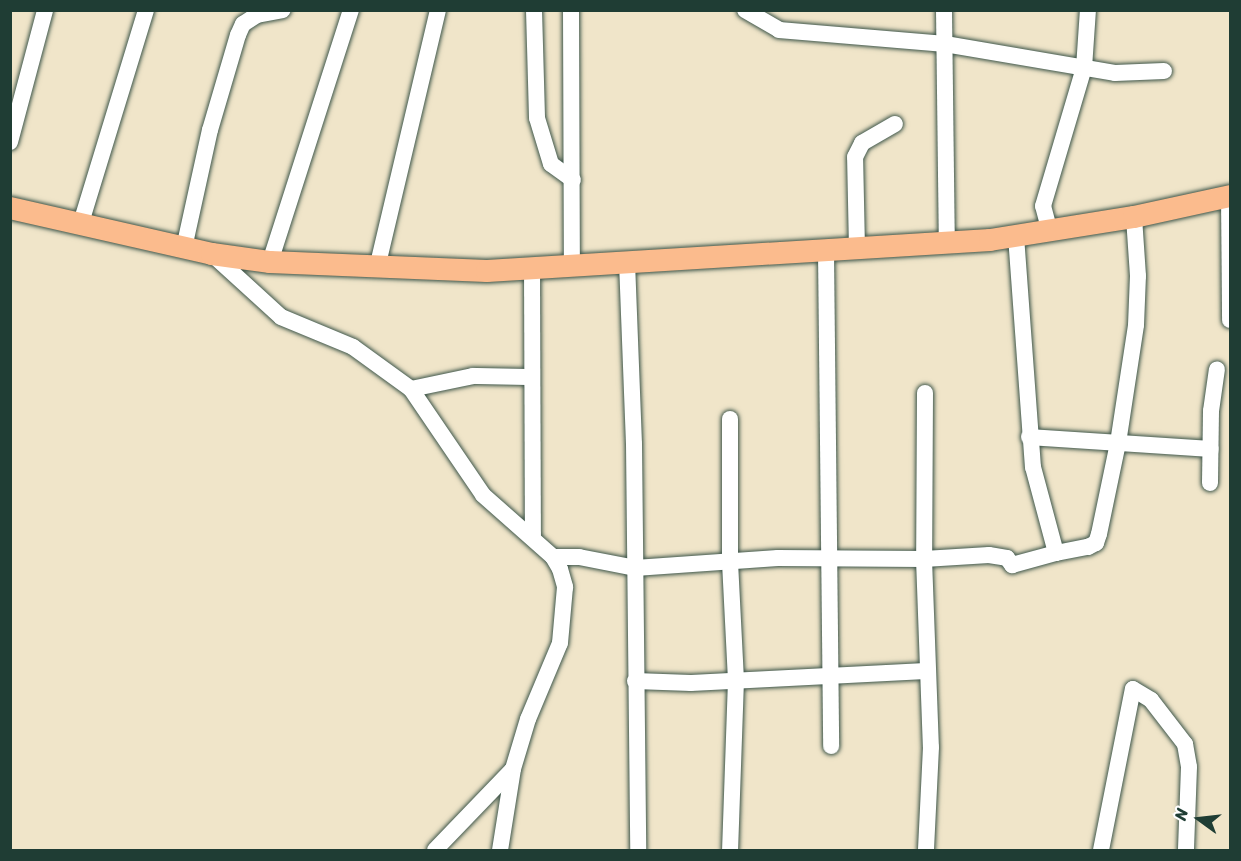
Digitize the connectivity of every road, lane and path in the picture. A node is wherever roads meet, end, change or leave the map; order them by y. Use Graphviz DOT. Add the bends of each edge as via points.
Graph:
graph roads {
  1 [pos="45,10"];
  2 [pos="146,10"];
  3 [pos="283,10"];
  4 [pos="351,10"];
  5 [pos="438,10"];
  6 [pos="534,10"];
  7 [pos="571,10"];
  8 [pos="745,10"];
  9 [pos="944,10"];
  10 [pos="1088,10"];
  11 [pos="945,44"];
  12 [pos="1084,68"];
  13 [pos="1164,71"];
  14 [pos="895,124"];
  15 [pos="10,142"];
  16 [pos="573,180"];
  17 [pos="1230,197"];
  18 [pos="10,208"];
  19 [pos="1134,218"];
  20 [pos="80,226"];
  21 [pos="1050,232"];
  22 [pos="1016,236"];
  23 [pos="947,243"];
  24 [pos="184,248"];
  25 [pos="857,249"];
  26 [pos="826,251"];
  27 [pos="212,254"];
  28 [pos="270,262"];
  29 [pos="627,262"];
  30 [pos="572,266"];
  31 [pos="377,267"];
  32 [pos="532,268"];
  33 [pos="1230,320"];
  34 [pos="1217,369"];
  35 [pos="532,378"];
  36 [pos="411,389"];
  37 [pos="926,393"];
  38 [pos="730,418"];
  39 [pos="1029,437"];
  40 [pos="1119,443"];
  41 [pos="1211,449"];
  42 [pos="1210,483"];
  43 [pos="533,537"];
  44 [pos="1056,553"];
  45 [pos="553,557"];
  46 [pos="828,558"];
  47 [pos="924,559"];
  48 [pos="730,562"];
  49 [pos="635,568"];
  50 [pos="926,671"];
  51 [pos="831,675"];
  52 [pos="736,680"];
  53 [pos="635,681"];
  54 [pos="831,746"];
  55 [pos="513,769"];
  56 [pos="435,850"];
  57 [pos="500,850"];
  58 [pos="638,850"];
  59 [pos="730,850"];
  60 [pos="926,850"];
  61 [pos="1101,850"];
  62 [pos="1186,850"];
  1 -- 15 [label="street"];
  2 -- 20 [label="street"];
  3 -- 24 [label="street" via="257,15 243,24 238,35 210,130"];
  4 -- 28 [label="street"];
  5 -- 31 [label="street"];
  6 -- 16 [label="street" via="537,118 551,164"];
  7 -- 16 [label="street"];
  8 -- 11 [label="street" via="780,30"];
  9 -- 11 [label="street"];
  10 -- 12 [label="street"];
  11 -- 12 [label="street"];
  11 -- 23 [label="street"];
  12 -- 13 [label="street" via="1115,73"];
  12 -- 21 [label="street" via="1043,206"];
  14 -- 25 [label="street" via="862,143 855,157"];
  16 -- 30 [label="street"];
  17 -- 19 [label="main road"];
  17 -- 33 [label="street"];
  18 -- 20 [label="main road"];
  19 -- 21 [label="main road"];
  19 -- 40 [label="street" via="1136,325"];
  20 -- 24 [label="main road"];
  21 -- 22 [label="main road"];
  22 -- 23 [label="main road"];
  22 -- 39 [label="street"];
  23 -- 25 [label="main road"];
  24 -- 27 [label="main road"];
  25 -- 26 [label="main road"];
  26 -- 29 [label="main road"];
  26 -- 46 [label="street"];
  27 -- 28 [label="main road"];
  27 -- 36 [label="street" via="281,317 353,347"];
  28 -- 31 [label="main road"];
  29 -- 30 [label="main road"];
  29 -- 49 [label="street"];
  30 -- 32 [label="main road"];
  31 -- 32 [label="main road"];
  32 -- 35 [label="street"];
  34 -- 41 [label="street" via="1211,404"];
  35 -- 36 [label="street" via="473,376"];
  35 -- 43 [label="street"];
  36 -- 43 [label="street" via="483,495"];
  37 -- 47 [label="street"];
  38 -- 48 [label="street"];
  39 -- 40 [label="street"];
  39 -- 44 [label="street"];
  40 -- 41 [label="street"];
  40 -- 44 [label="street" via="1096,543"];
  41 -- 42 [label="street"];
  43 -- 45 [label="street"];
  44 -- 47 [label="street" via="1012,565 1007,558 989,555"];
  45 -- 49 [label="street" via="579,557"];
  45 -- 55 [label="street" via="565,587 560,644 528,719"];
  46 -- 47 [label="street"];
  46 -- 48 [label="street"];
  46 -- 51 [label="street"];
  47 -- 50 [label="street"];
  48 -- 49 [label="street"];
  48 -- 52 [label="street"];
  49 -- 53 [label="street"];
  50 -- 51 [label="street"];
  50 -- 60 [label="street" via="931,747"];
  51 -- 52 [label="street"];
  51 -- 54 [label="street"];
  52 -- 53 [label="street"];
  52 -- 59 [label="street"];
  53 -- 58 [label="street"];
  55 -- 56 [label="street"];
  55 -- 57 [label="street"];
  61 -- 62 [label="street" via="1133,689 1151,700 1185,744 1189,767"];
}
